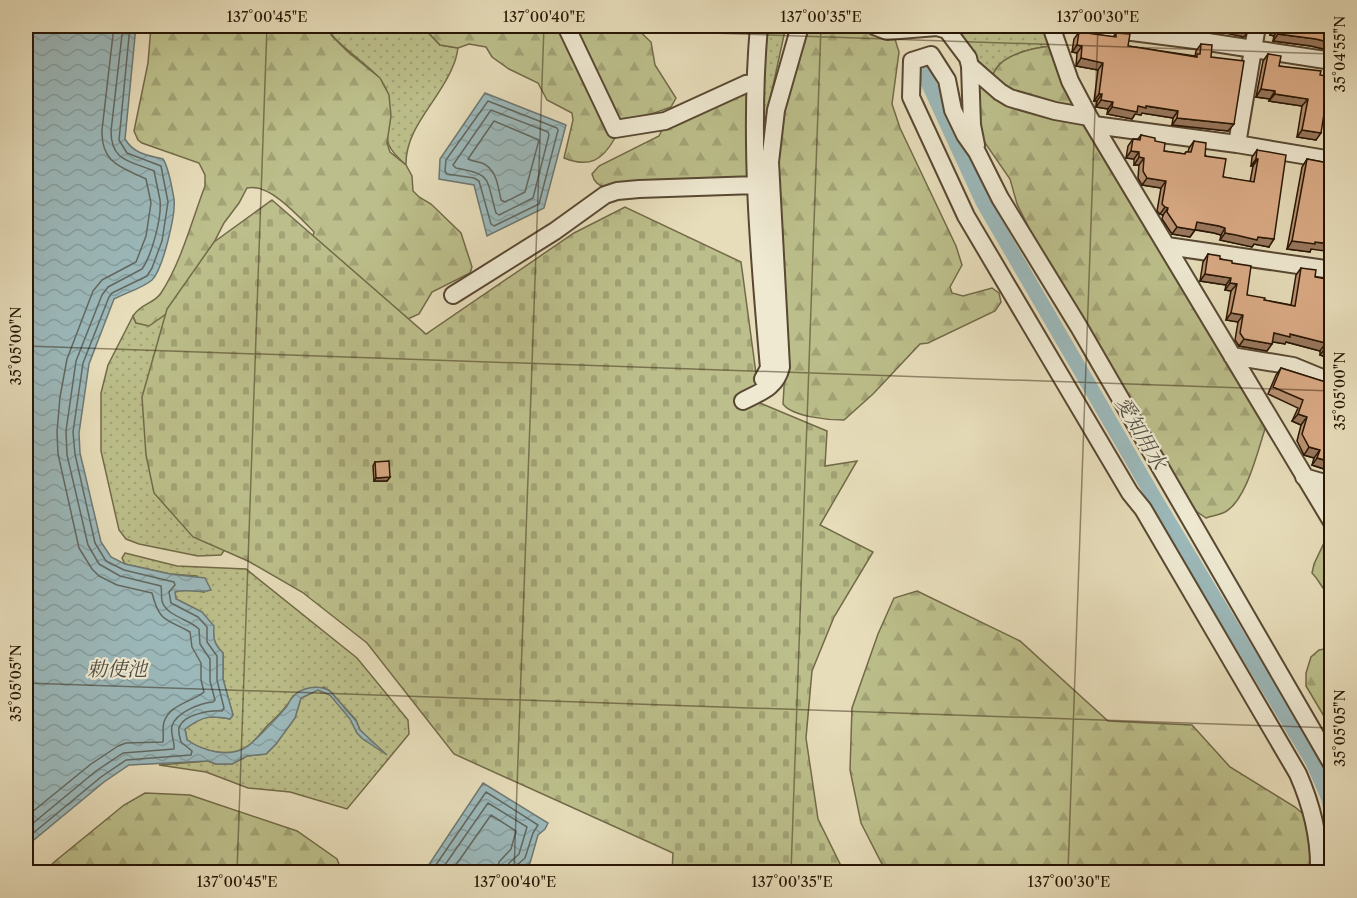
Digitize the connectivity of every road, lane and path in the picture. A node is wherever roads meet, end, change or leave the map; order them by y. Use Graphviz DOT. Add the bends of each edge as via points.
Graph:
graph roads {
  1 [pos="566,26"];
  2 [pos="759,26"];
  3 [pos="800,26"];
  4 [pos="874,26"];
  5 [pos="1051,26"];
  6 [pos="1085,26"];
  7 [pos="1257,26"];
  8 [pos="1253,48"];
  9 [pos="1332,61"];
  10 [pos="970,66"];
  11 [pos="754,83"];
  12 [pos="1092,121"];
  13 [pos="1237,144"];
  14 [pos="977,152"];
  15 [pos="1332,160"];
  16 [pos="756,185"];
  17 [pos="1167,246"];
  18 [pos="1332,270"];
  19 [pos="453,295"];
  20 [pos="1232,356"];
  21 [pos="1332,382"];
  22 [pos="1304,477"];
  23 [pos="1332,485"];
  24 [pos="1332,522"];
  25 [pos="1332,764"];
  26 [pos="1319,873"];
  1 -- 11 [label="street" via="615,129 665,121"];
  2 -- 11 [label="street"];
  3 -- 16 [label="street" via="776,110 770,162 781,367 771,387 743,401 770,368"];
  4 -- 10 [label="street" via="887,31 937,27 947,30"];
  5 -- 12 [label="street" via="1070,81"];
  6 -- 8 [label="street"];
  7 -- 8 [label="street"];
  8 -- 9 [label="street"];
  8 -- 13 [label="street"];
  10 -- 12 [label="street" via="1011,98"];
  10 -- 14 [label="street"];
  11 -- 16 [label="street"];
  12 -- 13 [label="street"];
  12 -- 17 [label="street"];
  13 -- 15 [label="street"];
  14 -- 25 [label="street" via="1000,198 1080,327"];
  14 -- 26 [label="street" via="953,110 947,80 931,55 912,61 911,97 966,216 1298,774 1313,814"];
  16 -- 19 [label="street" via="639,189 605,195"];
  17 -- 18 [label="street"];
  17 -- 20 [label="street"];
  20 -- 21 [label="street" via="1293,366"];
  20 -- 22 [label="street"];
  22 -- 23 [label="street"];
  22 -- 24 [label="street"];
}
